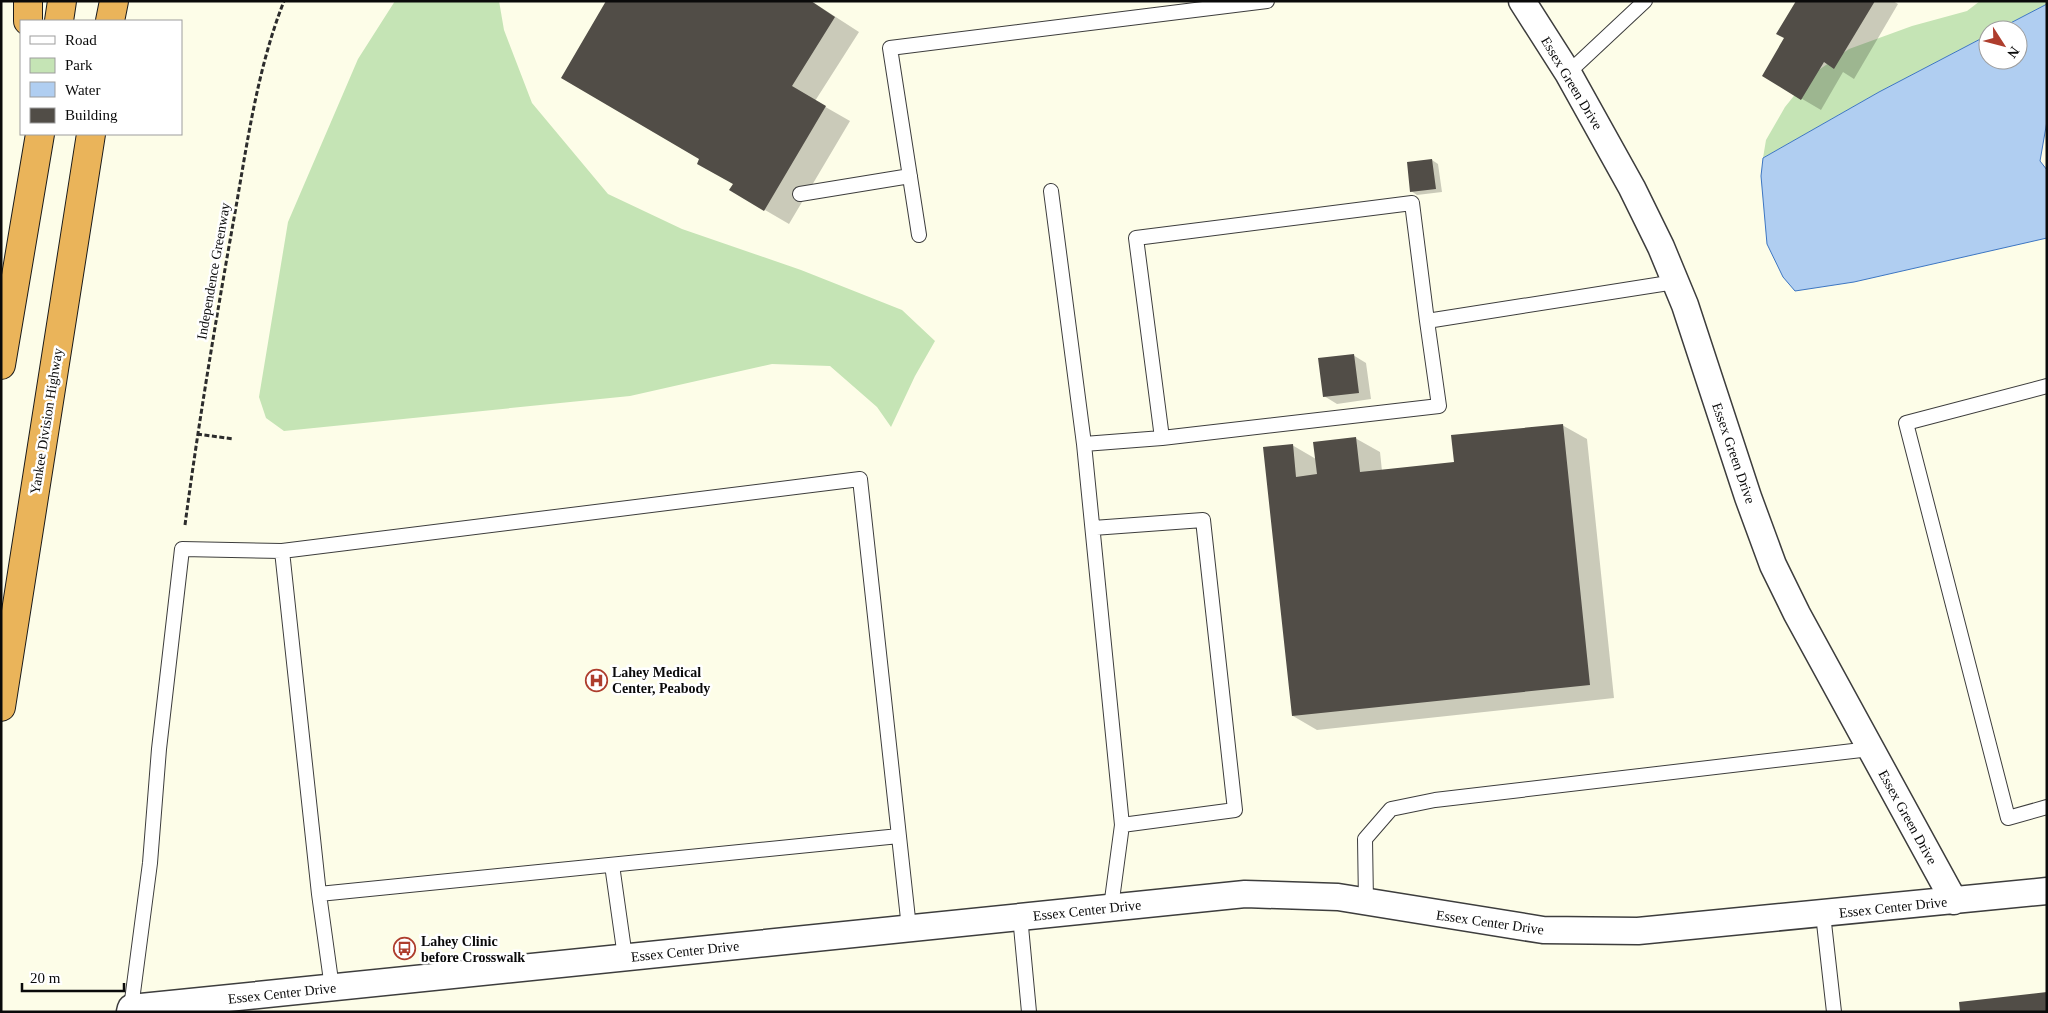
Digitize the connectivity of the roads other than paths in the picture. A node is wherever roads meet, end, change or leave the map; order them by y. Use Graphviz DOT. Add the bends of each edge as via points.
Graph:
graph roads {
  1 [pos="28,1"];
  2 [pos="62,1"];
  3 [pos="114,1"];
  4 [pos="1267,1"];
  5 [pos="1522,1"];
  6 [pos="1645,1"];
  7 [pos="28,20"];
  8 [pos="59,20"];
  9 [pos="110,20"];
  10 [pos="1568,73"];
  11 [pos="26,135"];
  12 [pos="40,135"];
  13 [pos="91,135"];
  14 [pos="910,176"];
  15 [pos="1051,191"];
  16 [pos="800,194"];
  17 [pos="24,224"];
  18 [pos="919,235"];
  19 [pos="1675,282"];
  20 [pos="1427,320"];
  21 [pos="1,365"];
  22 [pos="2047,386"];
  23 [pos="1162,438"];
  24 [pos="1084,444"];
  25 [pos="1093,528"];
  26 [pos="282,551"];
  27 [pos="1,708"];
  28 [pos="1870,749"];
  29 [pos="2047,807"];
  30 [pos="1122,825"];
  31 [pos="899,836"];
  32 [pos="612,865"];
  33 [pos="2047,891"];
  34 [pos="319,894"];
  35 [pos="1954,901"];
  36 [pos="1366,902"];
  37 [pos="1110,907"];
  38 [pos="1824,914"];
  39 [pos="1020,916"];
  40 [pos="909,928"];
  41 [pos="625,957"];
  42 [pos="332,988"];
  43 [pos="131,1010"];
  44 [pos="1029,1012"];
  45 [pos="1834,1012"];
  1 -- 7 [label="highway"];
  2 -- 8 [label="highway"];
  3 -- 9 [label="highway"];
  4 -- 14 [label="lane" via="890,48"];
  5 -- 10 [label="street, Essex Green Drive"];
  6 -- 10 [label="lane"];
  10 -- 19 [label="street, Essex Green Drive" via="1632,188"];
  11 -- 17 [label="highway"];
  12 -- 17 [label="highway"];
  13 -- 27 [label="highway, Yankee Division Highway"];
  14 -- 16 [label="lane"];
  14 -- 18 [label="lane"];
  15 -- 24 [label="lane"];
  17 -- 21 [label="highway"];
  19 -- 20 [label="lane"];
  19 -- 28 [label="street, Essex Green Drive" via="1774,565"];
  20 -- 23 [label="lane" via="1439,406"];
  20 -- 23 [label="lane" via="1412,203 1136,238"];
  22 -- 29 [label="lane" via="1906,423 2008,818"];
  23 -- 24 [label="lane"];
  24 -- 25 [label="lane"];
  25 -- 30 [label="lane"];
  25 -- 30 [label="lane" via="1203,520 1235,810"];
  26 -- 31 [label="lane" via="860,479"];
  26 -- 34 [label="lane"];
  26 -- 43 [label="lane" via="182,549 159,749 150,863"];
  28 -- 35 [label="street, Essex Green Drive"];
  28 -- 36 [label="lane" via="1434,800 1391,809 1365,839"];
  30 -- 37 [label="lane"];
  31 -- 32 [label="lane"];
  31 -- 40 [label="lane"];
  32 -- 34 [label="lane"];
  32 -- 41 [label="lane"];
  33 -- 35 [label="street, Essex Center Drive"];
  34 -- 42 [label="lane"];
  35 -- 38 [label="street, Essex Center Drive"];
  36 -- 37 [label="street, Essex Center Drive" via="1338,897 1246,894"];
  36 -- 38 [label="street, Essex Center Drive" via="1543,930 1587,932 1638,931"];
  37 -- 39 [label="street, Essex Center Drive"];
  38 -- 45 [label="lane"];
  39 -- 40 [label="street, Essex Center Drive"];
  39 -- 44 [label="lane"];
  40 -- 41 [label="street, Essex Center Drive"];
  41 -- 42 [label="street, Essex Center Drive"];
  42 -- 43 [label="street, Essex Center Drive"];
}
